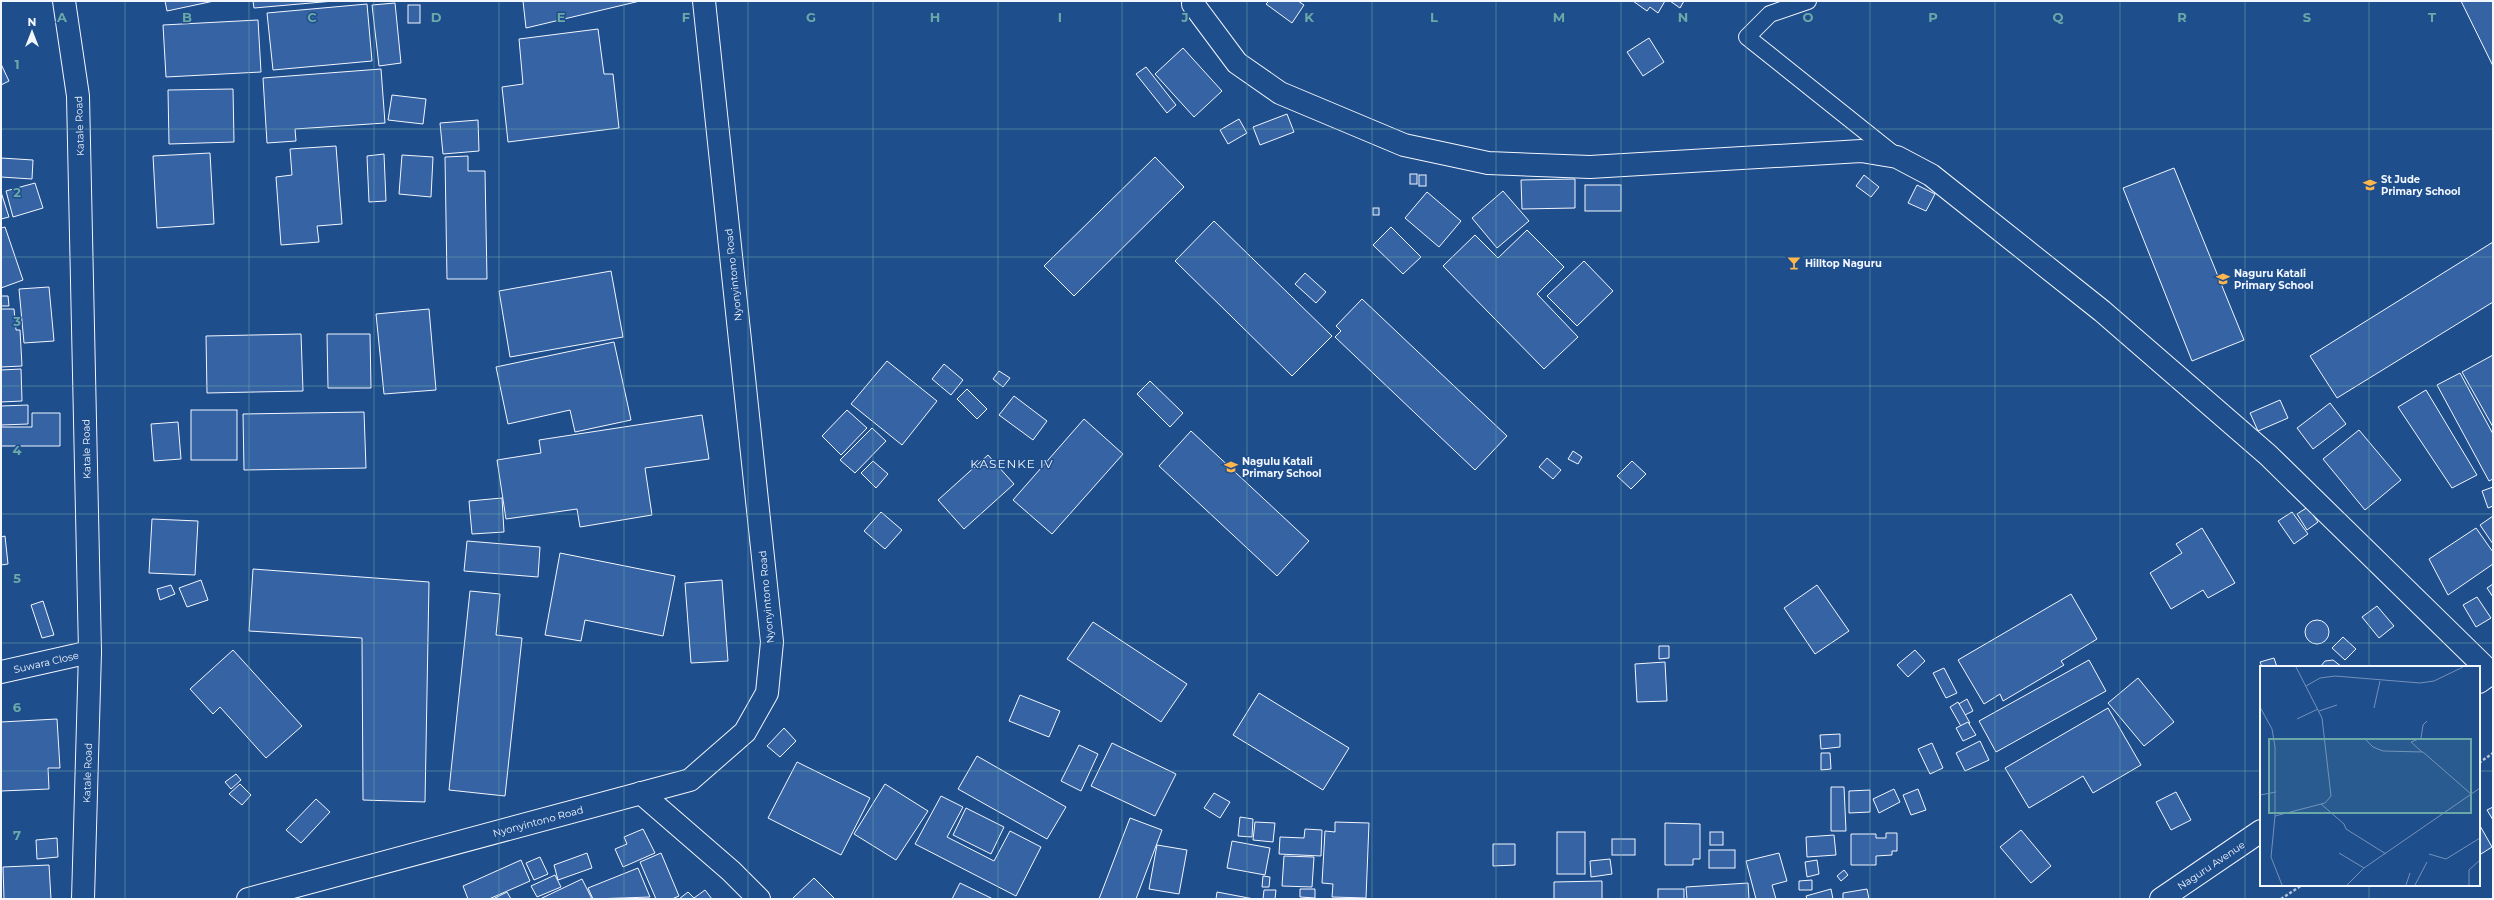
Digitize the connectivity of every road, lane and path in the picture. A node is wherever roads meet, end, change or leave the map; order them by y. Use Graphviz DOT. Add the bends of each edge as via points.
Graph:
graph roads {
  1 [pos="64,1"];
  2 [pos="704,1"];
  3 [pos="1808,1"];
  4 [pos="1193,4"];
  5 [pos="1897,157"];
  6 [pos="90,652"];
  7 [pos="2478,666"];
  8 [pos="2480,668"];
  9 [pos="1,672"];
  10 [pos="2488,676"];
  11 [pos="2493,753"];
  12 [pos="2480,762"];
  13 [pos="642,793"];
  14 [pos="2260,832"];
  15 [pos="2300,886"];
  16 [pos="83,899"];
  17 [pos="248,899"];
  18 [pos="759,899"];
  19 [pos="2161,899"];
  20 [pos="2281,899"];
  1 -- 6 [label="street, Katale Road" via="78,96"];
  2 -- 13 [label="street, Nyonyintono Road" via="772,642 767,693 745,732 690,780"];
  3 -- 5 [label="lane" via="1770,14 1747,36"];
  4 -- 5 [label="street" via="1237,63 1280,93 1404,145 1488,163 1590,167 1861,151"];
  5 -- 7 [label="street" via="1930,175 2102,311 2268,455"];
  6 -- 9 [label="street, Suwara Close"];
  6 -- 16 [label="street, Katale Road"];
  8 -- 10 [label="street"];
  11 -- 12 [label="path"];
  13 -- 17 [label="street, Nyonyintono Road"];
  13 -- 18 [label="street"];
  14 -- 19 [label="street, Naguru Avenue"];
  15 -- 20 [label="path"];
}
